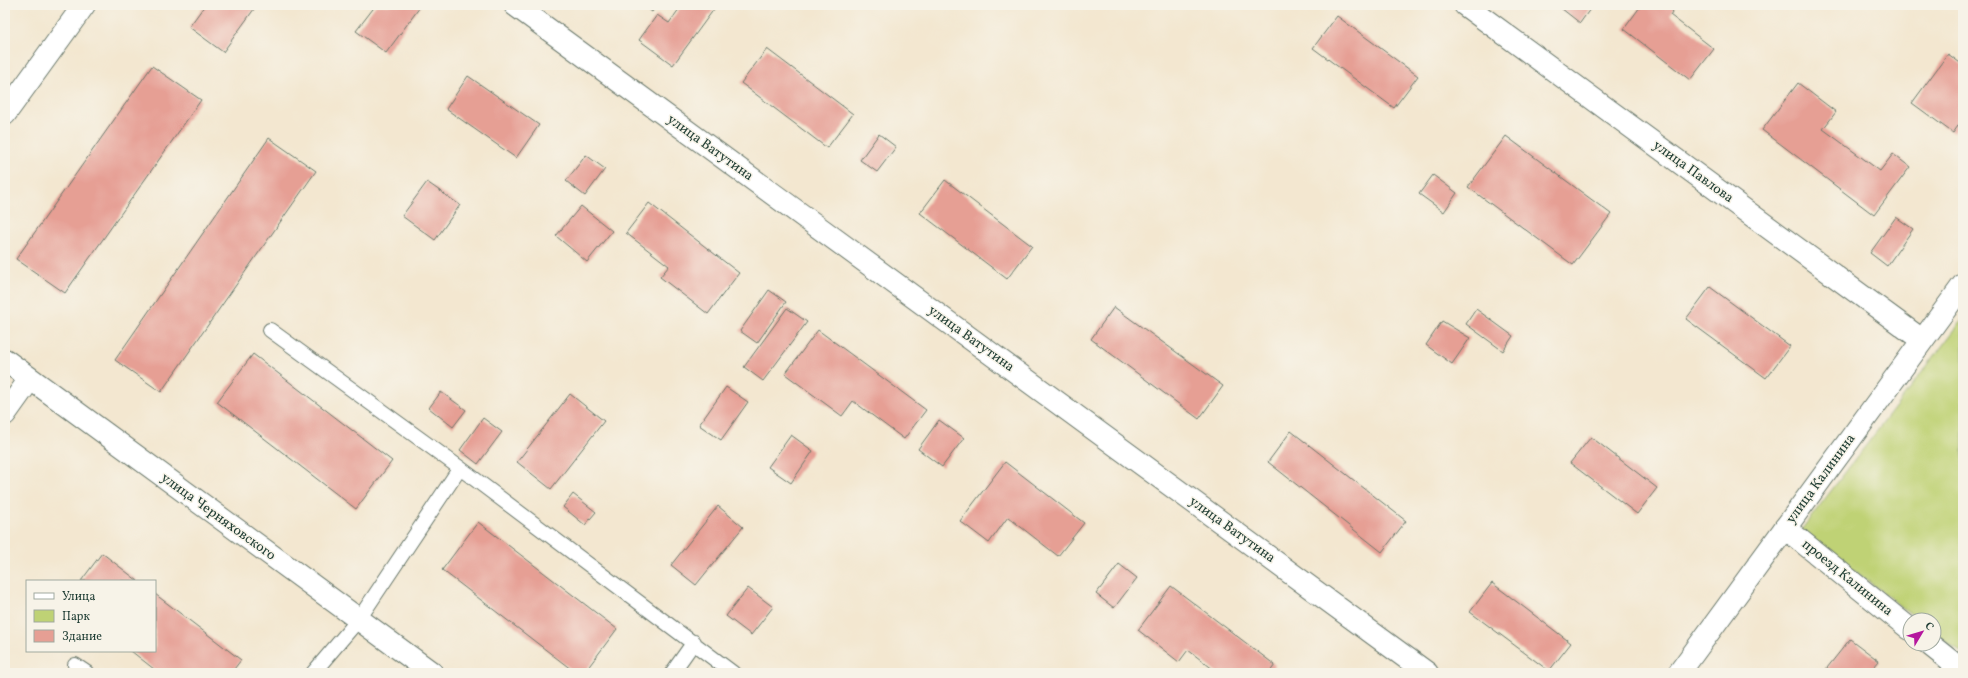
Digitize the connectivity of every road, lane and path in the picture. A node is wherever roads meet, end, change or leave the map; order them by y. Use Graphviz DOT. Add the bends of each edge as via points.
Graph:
graph roads {
  1 [pos="84,5"];
  2 [pos="515,5"];
  3 [pos="1465,5"];
  4 [pos="5,114"];
  5 [pos="1963,285"];
  6 [pos="270,330"];
  7 [pos="1922,340"];
  8 [pos="5,360"];
  9 [pos="30,379"];
  10 [pos="5,414"];
  11 [pos="460,468"];
  12 [pos="1785,528"];
  13 [pos="359,619"];
  14 [pos="1902,623"];
  15 [pos="694,642"];
  16 [pos="1939,652"];
  17 [pos="75,665"];
  18 [pos="1963,671"];
  19 [pos="87,673"];
  20 [pos="313,673"];
  21 [pos="432,673"];
  22 [pos="672,673"];
  23 [pos="733,673"];
  24 [pos="1427,673"];
  25 [pos="1679,673"];
  1 -- 4 [label="street"];
  2 -- 24 [label="street, улица Ватутина"];
  3 -- 7 [label="street, улица Павлова"];
  5 -- 7 [label="street, улица Калинина"];
  6 -- 11 [label="lane"];
  7 -- 12 [label="street, улица Калинина"];
  8 -- 9 [label="street, улица Черняховского"];
  9 -- 10 [label="street"];
  9 -- 13 [label="street, улица Черняховского"];
  11 -- 13 [label="lane"];
  11 -- 15 [label="lane"];
  12 -- 14 [label="street, проезд Калинина"];
  12 -- 25 [label="street, улица Калинина"];
  13 -- 20 [label="lane"];
  13 -- 21 [label="street, улица Черняховского"];
  15 -- 22 [label="lane"];
  15 -- 23 [label="lane"];
  16 -- 18 [label="street"];
  17 -- 19 [label="lane"];
}
